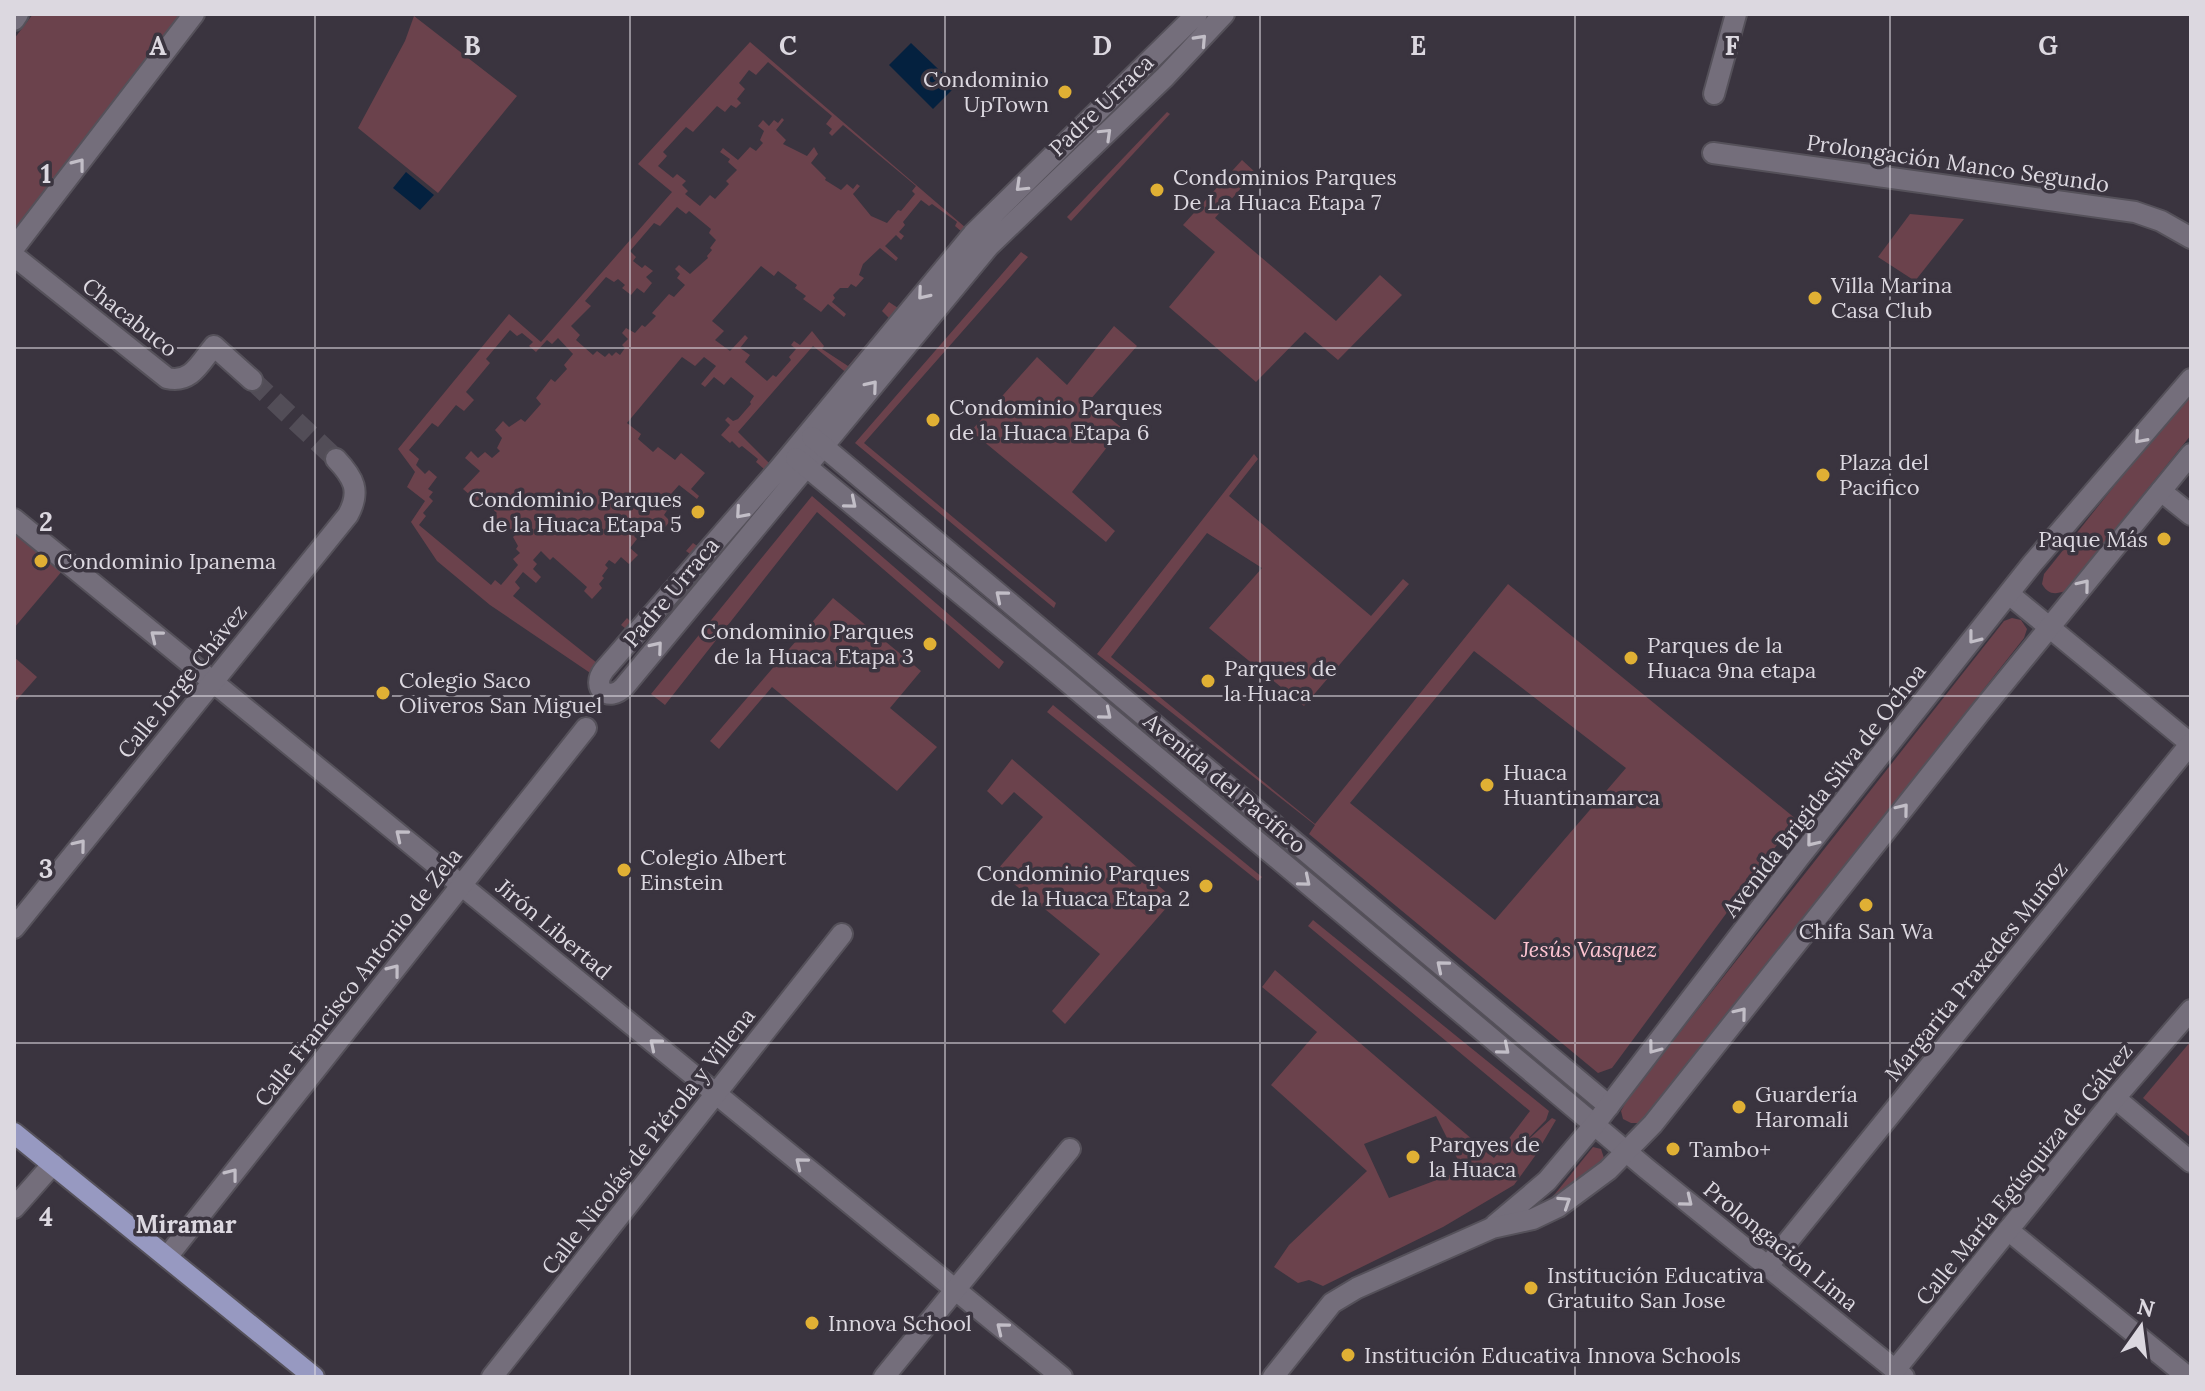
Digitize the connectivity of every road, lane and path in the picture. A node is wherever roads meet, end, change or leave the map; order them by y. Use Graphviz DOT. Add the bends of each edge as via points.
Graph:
graph roads {
  1 [pos="18,14"];
  2 [pos="194,14"];
  3 [pos="1197,14"];
  4 [pos="1224,14"];
  5 [pos="1736,14"];
  6 [pos="14,20"];
  7 [pos="1714,94"];
  8 [pos="1713,153"];
  9 [pos="2191,238"];
  10 [pos="14,248"];
  11 [pos="14,256"];
  12 [pos="2191,379"];
  13 [pos="252,380"];
  14 [pos="815,440"];
  15 [pos="2191,454"];
  16 [pos="336,459"];
  17 [pos="799,460"];
  18 [pos="2161,491"];
  19 [pos="2189,513"];
  20 [pos="14,519"];
  21 [pos="2009,594"];
  22 [pos="2051,626"];
  23 [pos="212,681"];
  24 [pos="586,728"];
  25 [pos="2191,744"];
  26 [pos="462,884"];
  27 [pos="14,928"];
  28 [pos="842,934"];
  29 [pos="2191,1010"];
  30 [pos="716,1094"];
  31 [pos="2115,1098"];
  32 [pos="1609,1106"];
  33 [pos="1595,1124"];
  34 [pos="14,1133"];
  35 [pos="1070,1149"];
  36 [pos="1627,1152"];
  37 [pos="2191,1162"];
  38 [pos="53,1164"];
  39 [pos="14,1208"];
  40 [pos="1492,1228"];
  41 [pos="2008,1230"];
  42 [pos="167,1257"];
  43 [pos="1768,1266"];
  44 [pos="956,1290"];
  45 [pos="1900,1373"];
  46 [pos="314,1377"];
  47 [pos="492,1377"];
  48 [pos="884,1377"];
  49 [pos="1062,1377"];
  50 [pos="1273,1377"];
  51 [pos="2188,1377"];
  1 -- 6 [label="street"];
  10 -- 2 [label="street, one-way"];
  3 -- 14 [label="street, Padre Urraca, one-way" via="989,217"];
  14 -- 4 [label="street, Padre Urraca, one-way" via="989,246"];
  5 -- 7 [label="street"];
  8 -- 9 [label="street, Prolongación Manco Segundo" via="2135,212"];
  11 -- 13 [label="street, Chacabuco" via="167,378 188,378 214,346"];
  12 -- 21 [label="street, Avenida Brigida Silva de Ochoa, one-way"];
  14 -- 17 [label="street, Padre Urraca"];
  32 -- 14 [label="street, Avenida del Pacifico, one-way"];
  15 -- 18 [label="street, Avenida Brigida Silva de Ochoa"];
  16 -- 23 [label="street, Calle Jorge Chávez" via="356,485 348,515"];
  17 -- 17 [label="street, Padre Urraca, one-way" via="598,677 602,692 617,694 624,687"];
  17 -- 33 [label="street, Avenida del Pacifico, one-way"];
  18 -- 19 [label="street"];
  22 -- 18 [label="street, Avenida Brigida Silva de Ochoa, one-way"];
  23 -- 20 [label="street, Jirón Libertad, one-way"];
  21 -- 22 [label="street"];
  21 -- 32 [label="street, Avenida Brigida Silva de Ochoa, one-way"];
  22 -- 25 [label="street"];
  36 -- 22 [label="street, Avenida Brigida Silva de Ochoa, one-way"];
  26 -- 23 [label="street, Jirón Libertad, one-way"];
  27 -- 23 [label="street, Calle Jorge Chávez, one-way"];
  24 -- 26 [label="street, Calle Francisco Antonio de Zela"];
  25 -- 43 [label="street, Margarita Praxedes Muñoz"];
  30 -- 26 [label="street, Jirón Libertad, one-way"];
  42 -- 26 [label="street, Calle Francisco Antonio de Zela, one-way"];
  28 -- 30 [label="street, Calle Nicolás de Piérola y Villena"];
  29 -- 31 [label="street, Calle María Egúsquiza de Gálvez"];
  44 -- 30 [label="street, Jirón Libertad, one-way"];
  30 -- 47 [label="street, Calle Nicolás de Piérola y Villena"];
  31 -- 37 [label="street"];
  31 -- 41 [label="street, Calle María Egúsquiza de Gálvez"];
  32 -- 33 [label="street, Avenida Brigida Silva de Ochoa"];
  33 -- 36 [label="street, Avenida del Pacifico"];
  33 -- 40 [label="street, Avenida Brigida Silva de Ochoa" via="1547,1181"];
  34 -- 38 [label="main road"];
  35 -- 44 [label="street"];
  40 -- 36 [label="street, Avenida Brigida Silva de Ochoa, one-way" via="1558,1207"];
  36 -- 43 [label="street, Prolongación Lima, one-way"];
  38 -- 39 [label="street"];
  38 -- 42 [label="main road"];
  40 -- 50 [label="street, Avenida Brigida Silva de Ochoa" via="1332,1303"];
  41 -- 45 [label="street, Calle María Egúsquiza de Gálvez"];
  41 -- 51 [label="street"];
  42 -- 46 [label="main road"];
  43 -- 45 [label="street, Prolongación Lima"];
  44 -- 48 [label="street"];
  49 -- 44 [label="street, Jirón Libertad, one-way"];
}
